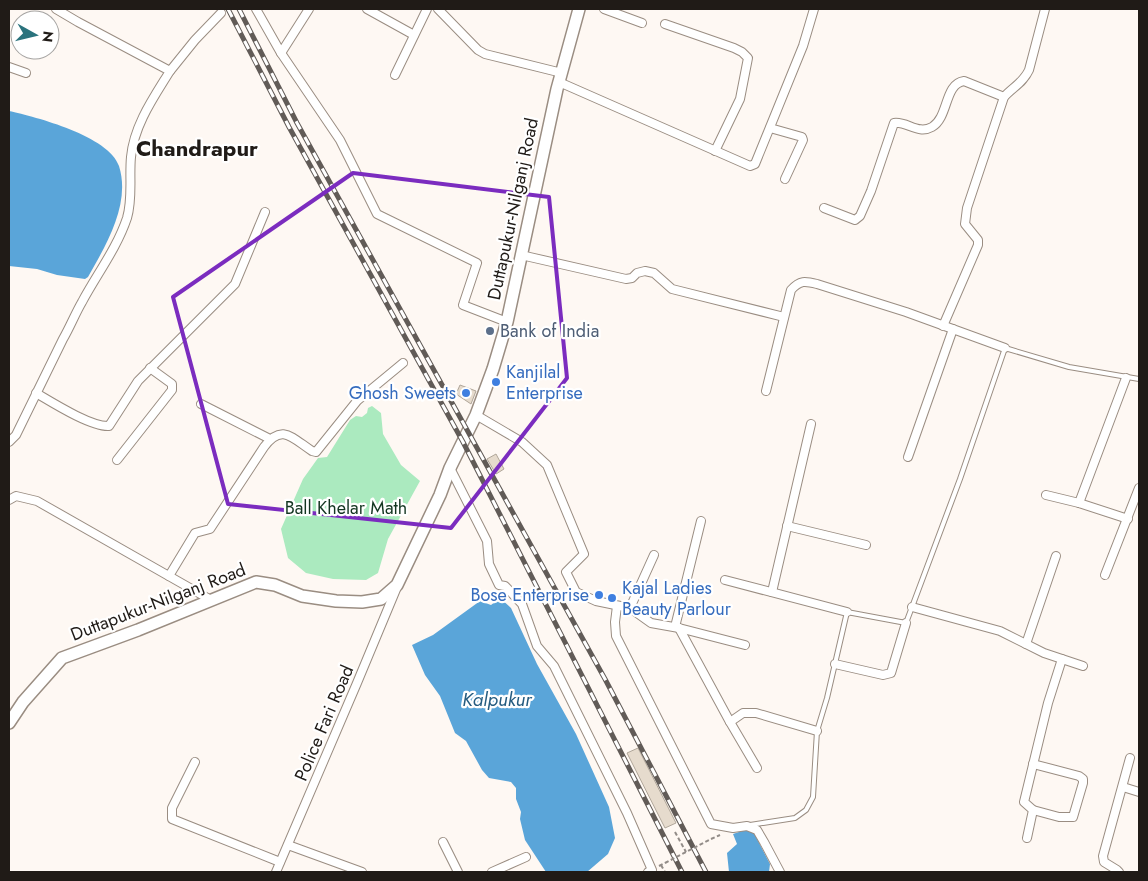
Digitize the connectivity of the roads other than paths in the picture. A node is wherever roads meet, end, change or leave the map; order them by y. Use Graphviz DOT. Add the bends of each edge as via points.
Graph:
graph roads {
  1 [pos="56,9"];
  2 [pos="256,9"];
  3 [pos="309,9"];
  4 [pos="367,9"];
  5 [pos="427,9"];
  6 [pos="438,9"];
  7 [pos="579,9"];
  8 [pos="604,9"];
  9 [pos="814,9"];
  10 [pos="1045,9"];
  11 [pos="221,13"];
  12 [pos="642,23"];
  13 [pos="665,24"];
  14 [pos="414,34"];
  15 [pos="281,53"];
  16 [pos="9,67"];
  17 [pos="170,70"];
  18 [pos="26,73"];
  19 [pos="395,75"];
  20 [pos="560,78"];
  21 [pos="1004,98"];
  22 [pos="770,128"];
  23 [pos="715,151"];
  24 [pos="786,179"];
  25 [pos="824,208"];
  26 [pos="265,212"];
  27 [pos="521,255"];
  28 [pos="784,317"];
  29 [pos="507,322"];
  30 [pos="943,326"];
  31 [pos="953,329"];
  32 [pos="1005,348"];
  33 [pos="403,363"];
  34 [pos="150,368"];
  35 [pos="1126,378"];
  36 [pos="1139,379"];
  37 [pos="766,391"];
  38 [pos="36,393"];
  39 [pos="201,404"];
  40 [pos="476,415"];
  41 [pos="811,424"];
  42 [pos="270,439"];
  43 [pos="9,442"];
  44 [pos="908,457"];
  45 [pos="117,460"];
  46 [pos="450,468"];
  47 [pos="1139,488"];
  48 [pos="1046,495"];
  49 [pos="9,500"];
  50 [pos="1079,503"];
  51 [pos="1128,519"];
  52 [pos="702,521"];
  53 [pos="787,526"];
  54 [pos="866,545"];
  55 [pos="654,555"];
  56 [pos="1056,556"];
  57 [pos="1105,575"];
  58 [pos="169,576"];
  59 [pos="725,580"];
  60 [pos="398,585"];
  61 [pos="772,592"];
  62 [pos="211,600"];
  63 [pos="617,606"];
  64 [pos="912,607"];
  65 [pos="630,608"];
  66 [pos="847,612"];
  67 [pos="906,623"];
  68 [pos="677,628"];
  69 [pos="1026,644"];
  70 [pos="745,645"];
  71 [pos="1062,659"];
  72 [pos="835,664"];
  73 [pos="1083,666"];
  74 [pos="730,722"];
  75 [pos="9,723"];
  76 [pos="817,731"];
  77 [pos="1130,758"];
  78 [pos="195,762"];
  79 [pos="1034,764"];
  80 [pos="757,768"];
  81 [pos="1123,787"];
  82 [pos="1139,792"];
  83 [pos="1032,810"];
  84 [pos="747,826"];
  85 [pos="1027,838"];
  86 [pos="443,842"];
  87 [pos="288,846"];
  88 [pos="526,857"];
  89 [pos="280,862"];
  90 [pos="276,872"];
  91 [pos="362,872"];
  92 [pos="458,872"];
  93 [pos="492,872"];
  94 [pos="648,872"];
  95 [pos="780,872"];
  96 [pos="1118,872"];
  1 -- 17 [label="street"];
  2 -- 15 [label="street"];
  3 -- 15 [label="street"];
  4 -- 14 [label="street"];
  5 -- 14 [label="street"];
  6 -- 20 [label="street" via="485,54"];
  7 -- 20 [label="main road, Duttapukur-Nilganj Road"];
  8 -- 12 [label="street"];
  9 -- 22 [label="street" via="804,46"];
  10 -- 21 [label="street" via="1025,79"];
  11 -- 17 [label="street"];
  13 -- 23 [label="street" via="734,48 748,58 740,99"];
  14 -- 19 [label="street"];
  15 -- 29 [label="street" via="340,140 377,214 476,262 463,305"];
  16 -- 18 [label="street"];
  17 -- 38 [label="street" via="140,123 131,155 131,201 127,218"];
  20 -- 23 [label="street"];
  20 -- 27 [label="main road, Duttapukur-Nilganj Road"];
  21 -- 25 [label="street" via="964,81 957,82 942,116 933,127 920,130 894,123 860,216 850,220"];
  21 -- 30 [label="street" via="965,219 978,245"];
  22 -- 23 [label="street" via="755,164 750,166"];
  22 -- 24 [label="street" via="803,140"];
  26 -- 34 [label="street" via="230,290"];
  27 -- 28 [label="street" via="626,278 646,271 654,273 672,289"];
  27 -- 29 [label="main road, Duttapukur-Nilganj Road"];
  28 -- 30 [label="street" via="791,290 806,282"];
  28 -- 37 [label="street"];
  29 -- 40 [label="main road, Duttapukur-Nilganj Road"];
  30 -- 31 [label="street"];
  31 -- 32 [label="street"];
  31 -- 44 [label="street"];
  32 -- 35 [label="lane" via="1069,367"];
  32 -- 64 [label="lane"];
  33 -- 42 [label="street" via="357,401 316,452 285,434 280,433"];
  34 -- 38 [label="street" via="110,426 75,415"];
  34 -- 45 [label="street" via="172,384 172,390"];
  35 -- 36 [label="lane"];
  35 -- 50 [label="street"];
  38 -- 43 [label="street" via="16,435"];
  39 -- 42 [label="street"];
  40 -- 46 [label="main road, Duttapukur-Nilganj Road"];
  40 -- 63 [label="street" via="522,442 547,465 584,554 566,572 576,592"];
  41 -- 53 [label="street"];
  42 -- 58 [label="street" via="210,529 195,533"];
  46 -- 60 [label="main road, Duttapukur-Nilganj Road"];
  46 -- 94 [label="street" via="487,541 489,564 499,585 505,586 522,604 537,646 554,666 628,813 652,870"];
  47 -- 51 [label="street"];
  48 -- 50 [label="street"];
  49 -- 58 [label="street" via="16,496 37,501"];
  50 -- 51 [label="street"];
  51 -- 57 [label="street"];
  52 -- 68 [label="street"];
  53 -- 54 [label="street"];
  53 -- 61 [label="street"];
  55 -- 65 [label="street"];
  56 -- 69 [label="street"];
  58 -- 62 [label="street"];
  59 -- 61 [label="street"];
  60 -- 62 [label="main road, Duttapukur-Nilganj Road" via="381,599 362,602 302,596 275,585 256,582"];
  60 -- 87 [label="street, Police Fari Road"];
  61 -- 66 [label="street"];
  62 -- 75 [label="main road, Duttapukur-Nilganj Road" via="62,658"];
  63 -- 65 [label="street"];
  63 -- 84 [label="street" via="616,636 711,824 733,828"];
  64 -- 67 [label="lane"];
  64 -- 69 [label="street" via="1000,631"];
  65 -- 68 [label="street" via="650,623"];
  66 -- 67 [label="lane"];
  66 -- 72 [label="lane"];
  67 -- 72 [label="street" via="891,673 883,675"];
  68 -- 70 [label="street"];
  68 -- 74 [label="street"];
  69 -- 71 [label="street"];
  71 -- 73 [label="street"];
  71 -- 79 [label="street"];
  72 -- 76 [label="lane"];
  74 -- 76 [label="street" via="743,713 756,713"];
  74 -- 80 [label="street"];
  76 -- 84 [label="lane" via="814,789 806,810 795,818"];
  77 -- 81 [label="street"];
  78 -- 89 [label="street" via="172,808 172,819"];
  79 -- 83 [label="street" via="1024,802"];
  79 -- 83 [label="street" via="1083,779 1073,817"];
  81 -- 82 [label="street"];
  81 -- 96 [label="street" via="1103,856 1104,862"];
  83 -- 85 [label="street"];
  84 -- 95 [label="street" via="757,830"];
  86 -- 92 [label="street"];
  87 -- 89 [label="street, Police Fari Road"];
  87 -- 91 [label="street"];
  88 -- 93 [label="street"];
  89 -- 90 [label="street, Police Fari Road"];
}
